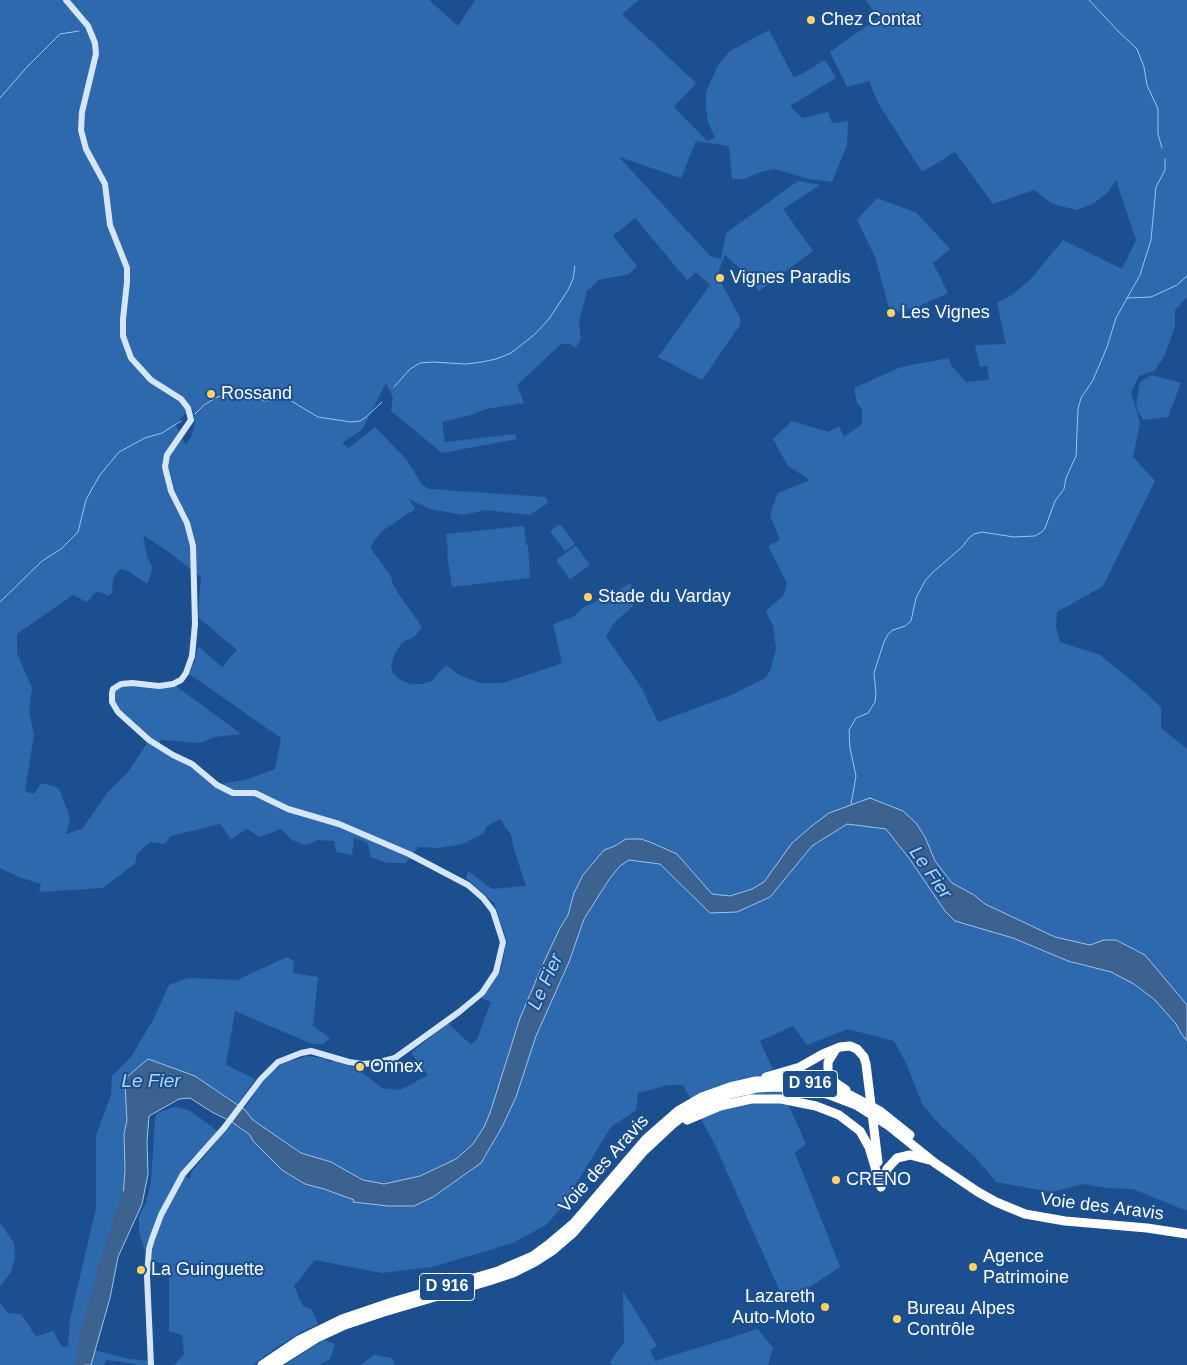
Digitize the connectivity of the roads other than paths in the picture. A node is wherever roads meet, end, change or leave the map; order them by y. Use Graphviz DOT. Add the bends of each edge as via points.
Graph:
graph roads {
  1 [pos="66,0"];
  2 [pos="838,1048"];
  3 [pos="740,1084"];
  4 [pos="871,1106"];
  5 [pos="873,1129"];
  6 [pos="868,1143"];
  7 [pos="647,1147"];
  8 [pos="935,1163"];
  9 [pos="962,1181"];
  10 [pos="881,1187"];
  11 [pos="1187,1234"];
  12 [pos="151,1365"];
  13 [pos="262,1365"];
  14 [pos="274,1365"];
  1 -- 12 [label="street" via="94,37 96,54 82,112 81,130 86,149 105,184 110,225 127,268 123,336 131,358 151,380 181,400 190,414 190,420 167,455 165,467 171,491 187,523 192,546 196,624 192,656 186,673 174,684 121,684 113,689 112,702 118,712 149,740 192,764 217,785 233,793 255,793 288,809 339,824 409,854 468,885 493,911 503,942 496,972 482,993 395,1058 376,1064 362,1064 312,1051 289,1056 270,1069 176,1185 161,1215 152,1238 148,1270"];
  2 -- 3 [label="highway" via="795,1069"];
  2 -- 4 [label="highway" via="828,1062 830,1077"];
  2 -- 5 [label="highway" via="853,1047 863,1055"];
  3 -- 4 [label="highway, Voie des Aravis / D 916" via="766,1080 798,1082 838,1091"];
  3 -- 13 [label="highway, Voie des Aravis / D 916" via="702,1097 678,1111 630,1156 574,1222 533,1256 498,1272 342,1319 299,1340"];
  4 -- 9 [label="highway, Voie des Aravis / D 916" via="892,1120"];
  5 -- 6 [label="highway"];
  5 -- 10 [label="highway"];
  6 -- 7 [label="highway" via="853,1124 832,1112 800,1102 764,1098 707,1110"];
  6 -- 10 [label="highway"];
  7 -- 8 [label="highway, Voie des Aravis / D 916" via="673,1124 709,1102 763,1087 788,1087 814,1090 856,1105"];
  7 -- 14 [label="highway, Voie des Aravis / D 916" via="573,1233 534,1262 514,1273 346,1325 316,1338"];
  8 -- 9 [label="highway, Voie des Aravis / D 916"];
  8 -- 10 [label="highway" via="913,1155 900,1157 889,1166"];
  9 -- 11 [label="highway, Voie des Aravis / D 916" via="996,1202 1025,1214"];
}
